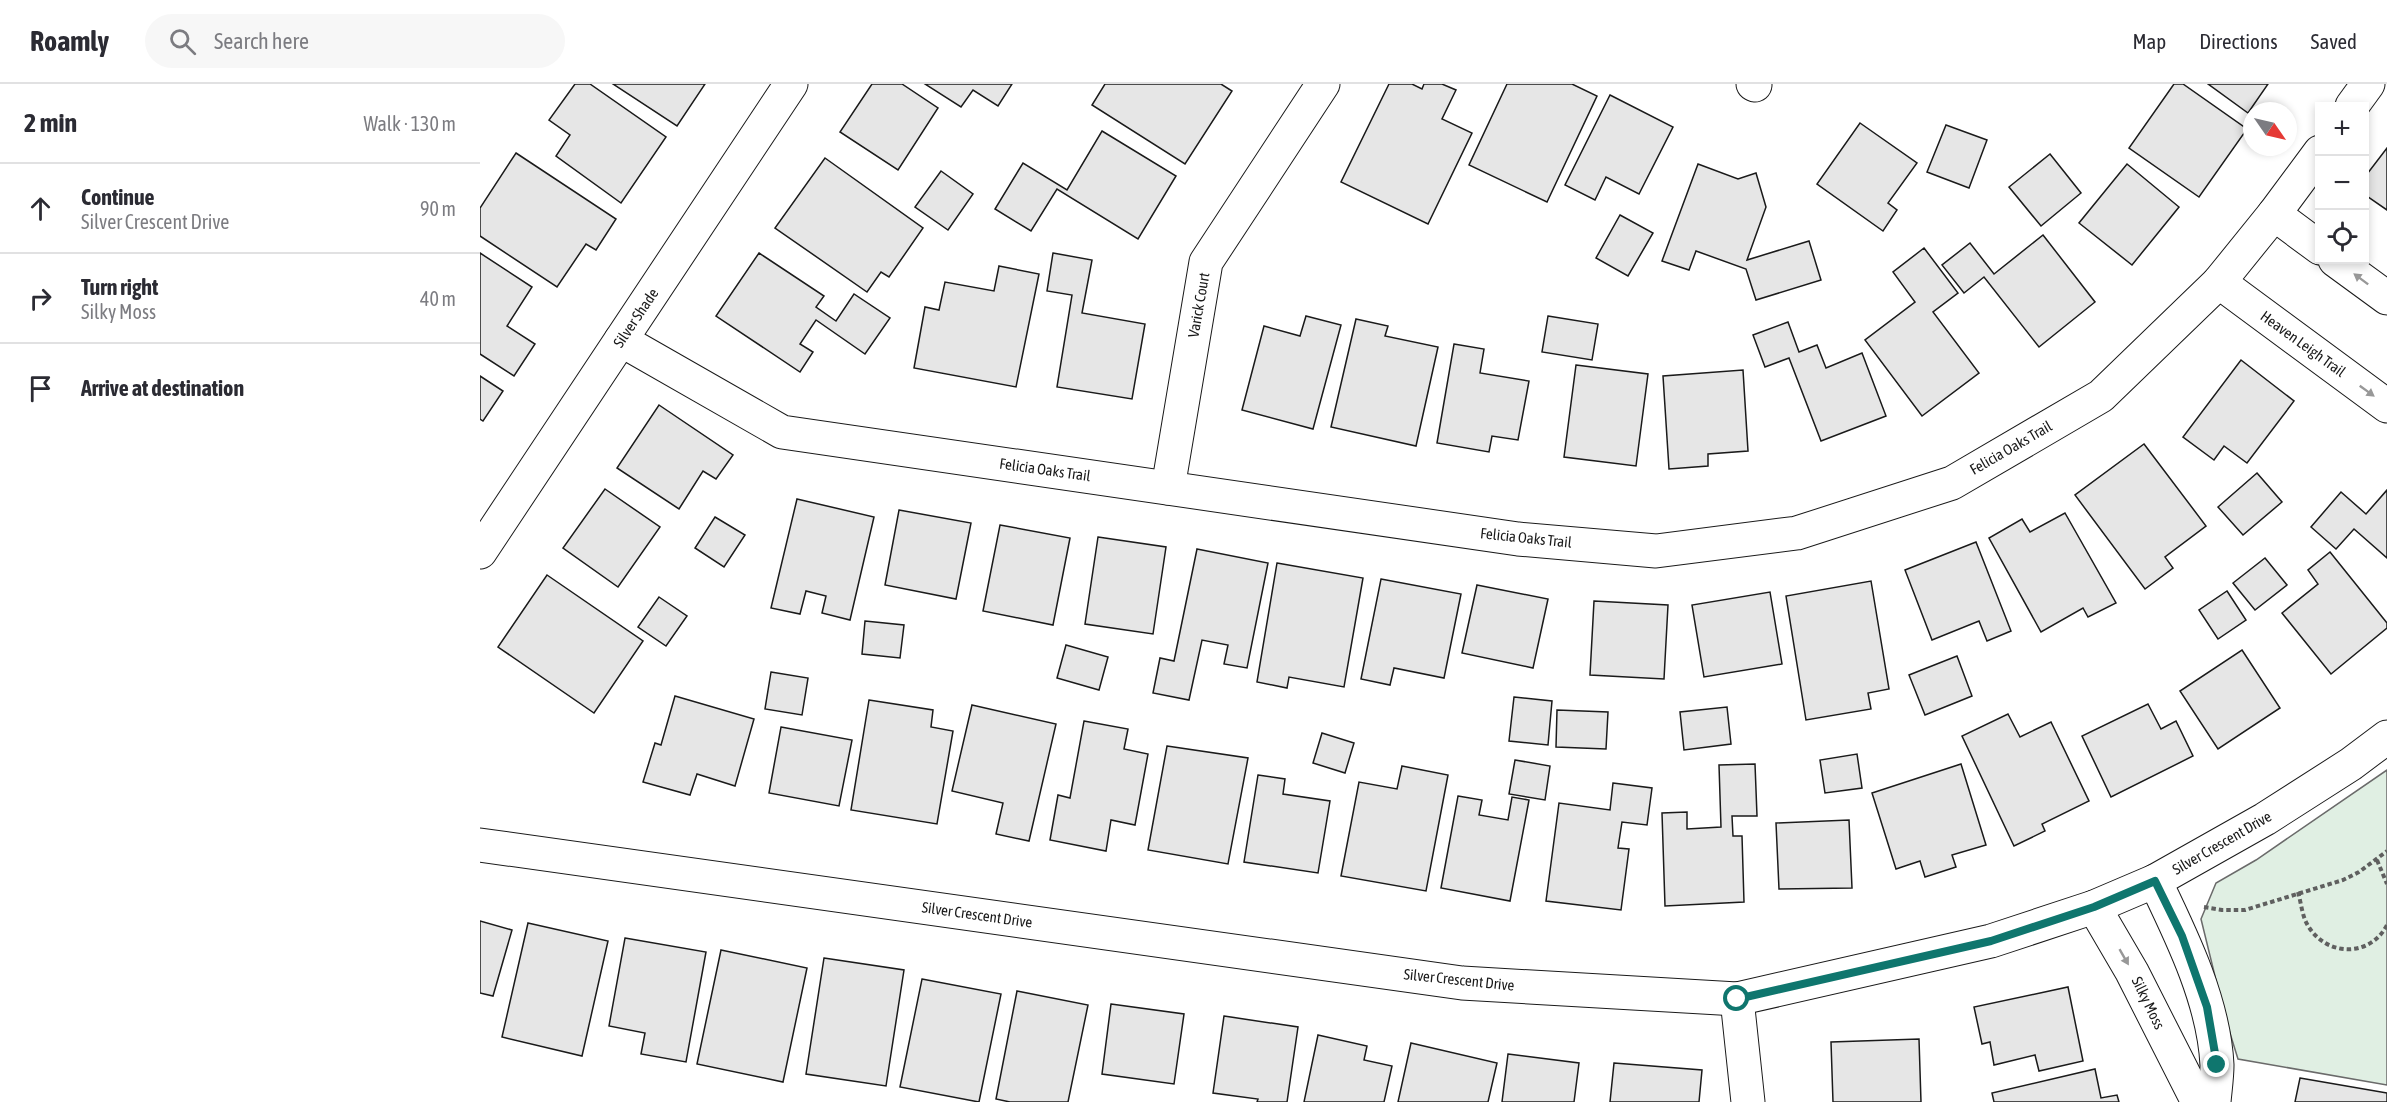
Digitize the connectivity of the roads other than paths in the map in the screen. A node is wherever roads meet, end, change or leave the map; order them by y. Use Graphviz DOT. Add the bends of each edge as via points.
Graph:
graph roads {
  1 [pos="791,84"];
  2 [pos="1323,84"];
  3 [pos="2368,84"];
  4 [pos="2355,102"];
  5 [pos="2316,156"];
  6 [pos="2274,214"];
  7 [pos="2315,245"];
  8 [pos="2340,264"];
  9 [pos="2219,282"];
  10 [pos="2387,298"];
  11 [pos="621,340"];
  12 [pos="2387,406"];
  13 [pos="1168,488"];
  14 [pos="480,552"];
  15 [pos="2387,737"];
  16 [pos="480,845"];
  17 [pos="2155,881"];
  18 [pos="2094,907"];
  19 [pos="1737,999"];
  20 [pos="1748,1102"];
  21 [pos="2198,1102"];
  22 [pos="2214,1102"];
  1 -- 11 [label="street, Silver Shade"];
  2 -- 13 [label="street, Varick Court" via="1206,262"];
  3 -- 4 [label="street"];
  5 -- 6 [label="street, Felicia Oaks Trail"];
  6 -- 7 [label="street"];
  6 -- 9 [label="street, Felicia Oaks Trail"];
  10 -- 8 [label="street, one-way"];
  9 -- 12 [label="street, Heaven Leigh Trail, one-way"];
  9 -- 13 [label="street, Felicia Oaks Trail" via="2101,396 1952,483 1797,533 1656,551 1518,539"];
  11 -- 13 [label="street, Felicia Oaks Trail" via="782,432"];
  11 -- 14 [label="street, Silver Shade"];
  15 -- 17 [label="street, Silver Crescent Drive" via="2265,819"];
  16 -- 19 [label="street, Silver Crescent Drive" via="1462,983"];
  17 -- 18 [label="street, Silver Crescent Drive"];
  17 -- 22 [label="street" via="2182,936 2207,1007 2217,1065"];
  18 -- 19 [label="street, Silver Crescent Drive" via="1991,941"];
  18 -- 21 [label="street, Silky Moss, one-way"];
  19 -- 20 [label="street"];
}
